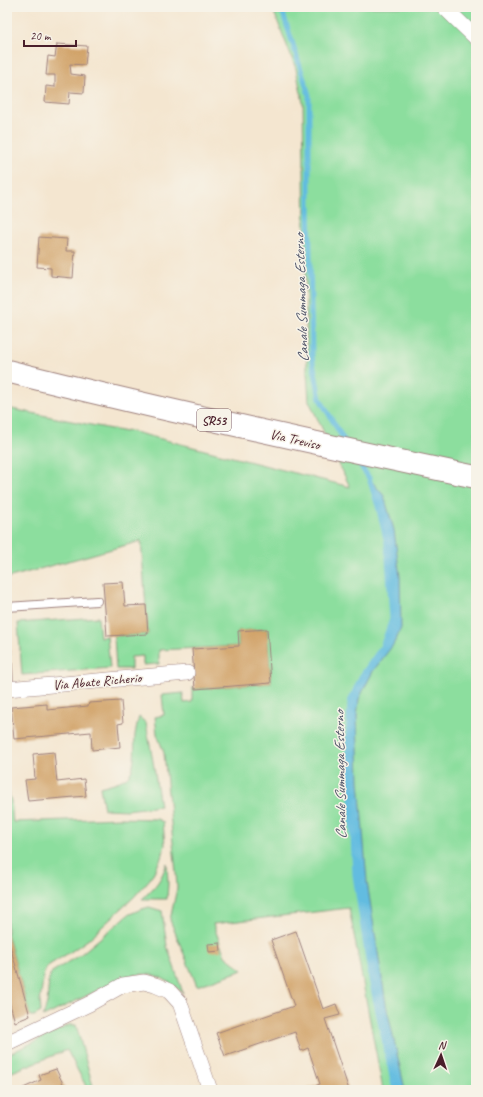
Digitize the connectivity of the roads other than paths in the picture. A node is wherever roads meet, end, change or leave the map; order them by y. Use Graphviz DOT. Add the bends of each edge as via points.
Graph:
graph roads {
  1 [pos="444,7"];
  2 [pos="476,38"];
  3 [pos="7,371"];
  4 [pos="7,382"];
  5 [pos="114,398"];
  6 [pos="476,477"];
  7 [pos="97,602"];
  8 [pos="7,607"];
  9 [pos="7,648"];
  10 [pos="187,673"];
  11 [pos="8,688"];
  12 [pos="7,1043"];
  13 [pos="210,1090"];
  1 -- 2 [label="street"];
  3 -- 5 [label="main road, Via Treviso / SR53"];
  4 -- 5 [label="main road, Via Treviso"];
  5 -- 6 [label="main road, Via Treviso / SR53"];
  7 -- 8 [label="lane"];
  9 -- 11 [label="lane"];
  10 -- 11 [label="street, Via Abate Richerio"];
  12 -- 13 [label="street" via="123,985 144,982 168,991 180,1003"];
}
